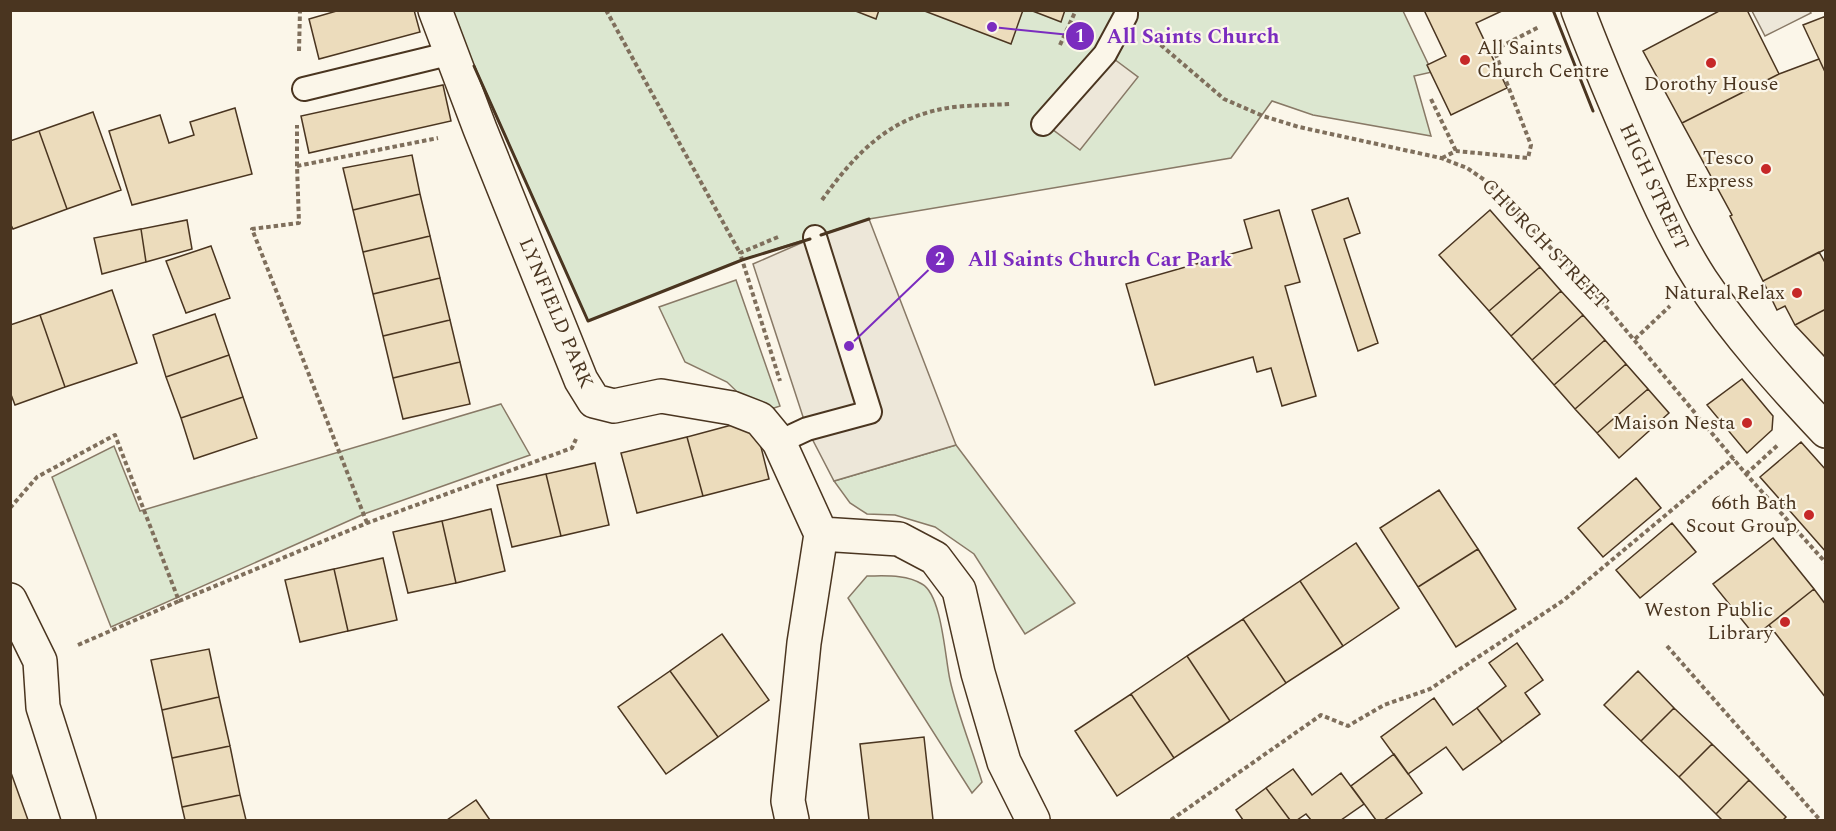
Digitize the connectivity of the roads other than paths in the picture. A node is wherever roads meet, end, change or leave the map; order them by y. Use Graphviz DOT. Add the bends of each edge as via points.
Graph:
graph roads {
  1 [pos="435,10"];
  2 [pos="1578,10"];
  3 [pos="1126,13"];
  4 [pos="452,53"];
  5 [pos="304,89"];
  6 [pos="1043,124"];
  7 [pos="815,237"];
  8 [pos="1822,421"];
  9 [pos="788,437"];
  10 [pos="821,534"];
  11 [pos="10,600"];
  12 [pos="79,820"];
  13 [pos="792,820"];
  14 [pos="1033,820"];
  1 -- 4 [label="street, LYNFIELD PARK"];
  2 -- 8 [label="street, HIGH STREET" via="1668,224 1736,328 1801,406"];
  3 -- 6 [label="lane" via="1105,54"];
  4 -- 5 [label="lane"];
  4 -- 9 [label="street, LYNFIELD PARK" via="581,380 594,400 614,406 661,396 732,408 760,419"];
  7 -- 9 [label="lane" via="870,412"];
  9 -- 10 [label="street, LYNFIELD PARK"];
  10 -- 13 [label="street" via="804,643 789,790"];
  10 -- 14 [label="street" via="899,539 935,558 959,590 1004,762"];
  11 -- 12 [label="street" via="40,661 43,707"];
}
